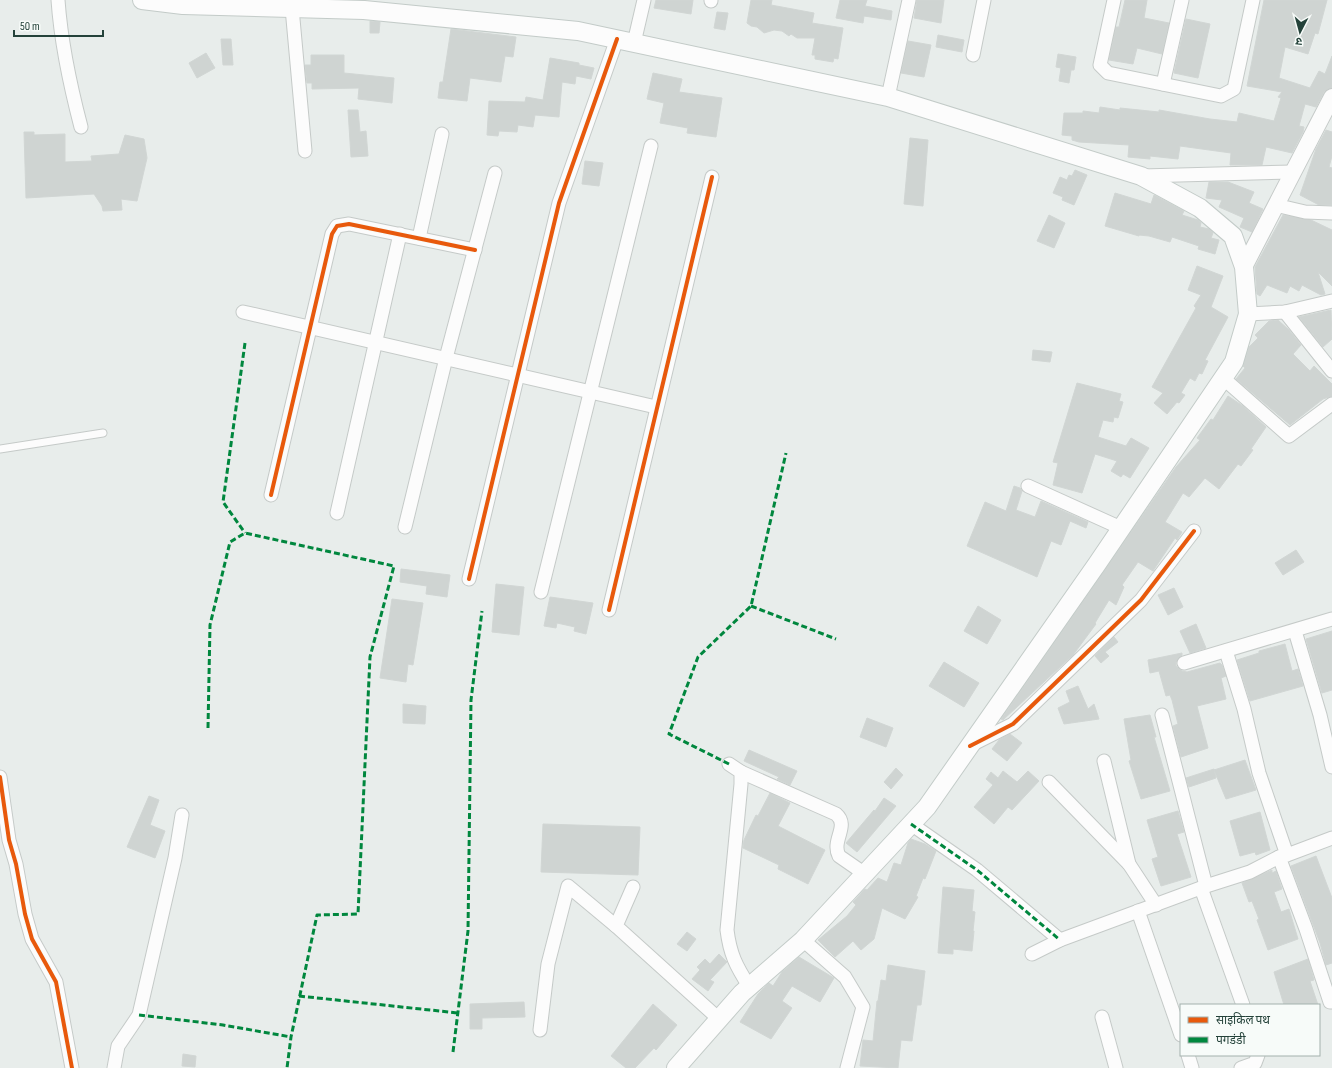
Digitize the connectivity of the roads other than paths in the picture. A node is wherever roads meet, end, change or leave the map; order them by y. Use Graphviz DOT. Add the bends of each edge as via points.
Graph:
graph roads {
  1 [pos="58,0"];
  2 [pos="142,0"];
  3 [pos="644,0"];
  4 [pos="909,0"];
  5 [pos="984,0"];
  6 [pos="1114,0"];
  7 [pos="1182,0"];
  8 [pos="1253,0"];
  9 [pos="183,2"];
  10 [pos="365,5"];
  11 [pos="292,8"];
  12 [pos="617,39"];
  13 [pos="634,43"];
  14 [pos="973,55"];
  15 [pos="1163,84"];
  16 [pos="888,97"];
  17 [pos="1332,97"];
  18 [pos="81,127"];
  19 [pos="442,134"];
  20 [pos="651,146"];
  21 [pos="304,151"];
  22 [pos="1292,172"];
  23 [pos="495,173"];
  24 [pos="1141,176"];
  25 [pos="712,177"];
  26 [pos="1276,205"];
  27 [pos="1332,213"];
  28 [pos="400,234"];
  29 [pos="419,238"];
  30 [pos="475,250"];
  31 [pos="1244,267"];
  32 [pos="1332,301"];
  33 [pos="243,312"];
  34 [pos="1285,312"];
  35 [pos="1248,314"];
  36 [pos="310,327"];
  37 [pos="374,342"];
  38 [pos="446,358"];
  39 [pos="1332,371"];
  40 [pos="517,374"];
  41 [pos="1223,378"];
  42 [pos="589,390"];
  43 [pos="1332,404"];
  44 [pos="656,407"];
  45 [pos="103,433"];
  46 [pos="0,449"];
  47 [pos="1028,486"];
  48 [pos="271,495"];
  49 [pos="337,513"];
  50 [pos="405,527"];
  51 [pos="1121,528"];
  52 [pos="1194,531"];
  53 [pos="469,579"];
  54 [pos="541,592"];
  55 [pos="609,610"];
  56 [pos="1332,619"];
  57 [pos="1295,631"];
  58 [pos="1226,651"];
  59 [pos="1184,663"];
  60 [pos="1162,716"];
  61 [pos="970,746"];
  62 [pos="1104,761"];
  63 [pos="729,764"];
  64 [pos="1332,767"];
  65 [pos="741,772"];
  66 [pos="0,777"];
  67 [pos="1049,782"];
  68 [pos="182,815"];
  69 [pos="911,824"];
  70 [pos="1332,838"];
  71 [pos="1283,856"];
  72 [pos="1129,864"];
  73 [pos="866,874"];
  74 [pos="633,887"];
  75 [pos="1203,887"];
  76 [pos="1156,905"];
  77 [pos="1138,911"];
  78 [pos="616,926"];
  79 [pos="803,940"];
  80 [pos="1060,940"];
  81 [pos="1032,954"];
  82 [pos="749,986"];
  83 [pos="1332,1002"];
  84 [pos="1244,1004"];
  85 [pos="1102,1017"];
  86 [pos="719,1019"];
  87 [pos="540,1030"];
  88 [pos="1180,1032"];
  89 [pos="1188,1056"];
  90 [pos="1258,1056"];
  91 [pos="72,1068"];
  92 [pos="114,1068"];
  93 [pos="676,1068"];
  94 [pos="847,1068"];
  95 [pos="1116,1068"];
  96 [pos="1192,1068"];
  97 [pos="1241,1068"];
  1 -- 18 [label="street" via="70,85"];
  2 -- 9 [label="main road"];
  3 -- 13 [label="street"];
  4 -- 16 [label="street"];
  5 -- 14 [label="street"];
  6 -- 15 [label="street" via="1100,65 1108,73"];
  7 -- 15 [label="street"];
  8 -- 15 [label="street" via="1234,89 1227,94 1214,96"];
  9 -- 11 [label="main road"];
  10 -- 11 [label="main road"];
  10 -- 12 [label="main road" via="578,31"];
  11 -- 21 [label="street"];
  12 -- 13 [label="main road"];
  12 -- 40 [label="street" via="559,203"];
  13 -- 16 [label="main road"];
  16 -- 24 [label="main road"];
  17 -- 22 [label="street"];
  19 -- 29 [label="street"];
  20 -- 42 [label="street"];
  22 -- 24 [label="street"];
  22 -- 26 [label="street"];
  23 -- 30 [label="street"];
  24 -- 31 [label="main road" via="1200,208 1233,236"];
  25 -- 44 [label="street"];
  26 -- 27 [label="street" via="1305,212"];
  26 -- 31 [label="street"];
  28 -- 29 [label="street"];
  28 -- 36 [label="street" via="349,224 338,226 332,234"];
  28 -- 37 [label="street"];
  29 -- 30 [label="street"];
  30 -- 38 [label="street"];
  31 -- 35 [label="main road"];
  32 -- 34 [label="street"];
  33 -- 36 [label="street"];
  34 -- 35 [label="street"];
  34 -- 39 [label="street"];
  35 -- 41 [label="main road" via="1234,362"];
  36 -- 37 [label="street"];
  36 -- 48 [label="street"];
  37 -- 38 [label="street"];
  37 -- 49 [label="street"];
  38 -- 40 [label="street"];
  38 -- 50 [label="street"];
  40 -- 42 [label="street"];
  40 -- 53 [label="street"];
  41 -- 43 [label="street" via="1289,436"];
  41 -- 51 [label="main road"];
  42 -- 44 [label="street"];
  42 -- 54 [label="street"];
  44 -- 55 [label="street"];
  45 -- 46 [label="lane"];
  47 -- 51 [label="street"];
  51 -- 61 [label="main road"];
  52 -- 61 [label="street" via="1141,600 1012,724"];
  56 -- 57 [label="street"];
  57 -- 58 [label="street"];
  57 -- 64 [label="street" via="1320,715"];
  58 -- 59 [label="street"];
  58 -- 71 [label="street"];
  60 -- 75 [label="street"];
  61 -- 69 [label="main road"];
  62 -- 72 [label="street"];
  63 -- 65 [label="street"];
  65 -- 73 [label="street" via="841,818 836,846 839,856"];
  65 -- 82 [label="street" via="727,930 729,949"];
  66 -- 91 [label="street" via="9,840 25,914 32,939 56,982"];
  67 -- 72 [label="street"];
  68 -- 92 [label="street" via="175,858 139,1015 118,1046"];
  69 -- 73 [label="main road"];
  69 -- 80 [label="street" via="977,870"];
  70 -- 71 [label="street"];
  71 -- 75 [label="street" via="1250,872"];
  71 -- 83 [label="street"];
  72 -- 76 [label="street"];
  73 -- 79 [label="main road"];
  74 -- 78 [label="street"];
  75 -- 76 [label="street"];
  75 -- 84 [label="street"];
  76 -- 77 [label="street"];
  77 -- 80 [label="street"];
  77 -- 88 [label="street"];
  78 -- 86 [label="street"];
  78 -- 87 [label="street" via="568,886 548,964"];
  79 -- 82 [label="main road"];
  79 -- 94 [label="street" via="845,977 863,1008"];
  80 -- 81 [label="street"];
  82 -- 86 [label="main road"];
  85 -- 95 [label="street"];
  86 -- 93 [label="main road"];
  89 -- 96 [label="street"];
  90 -- 97 [label="street" via="1255,1063"];
}
